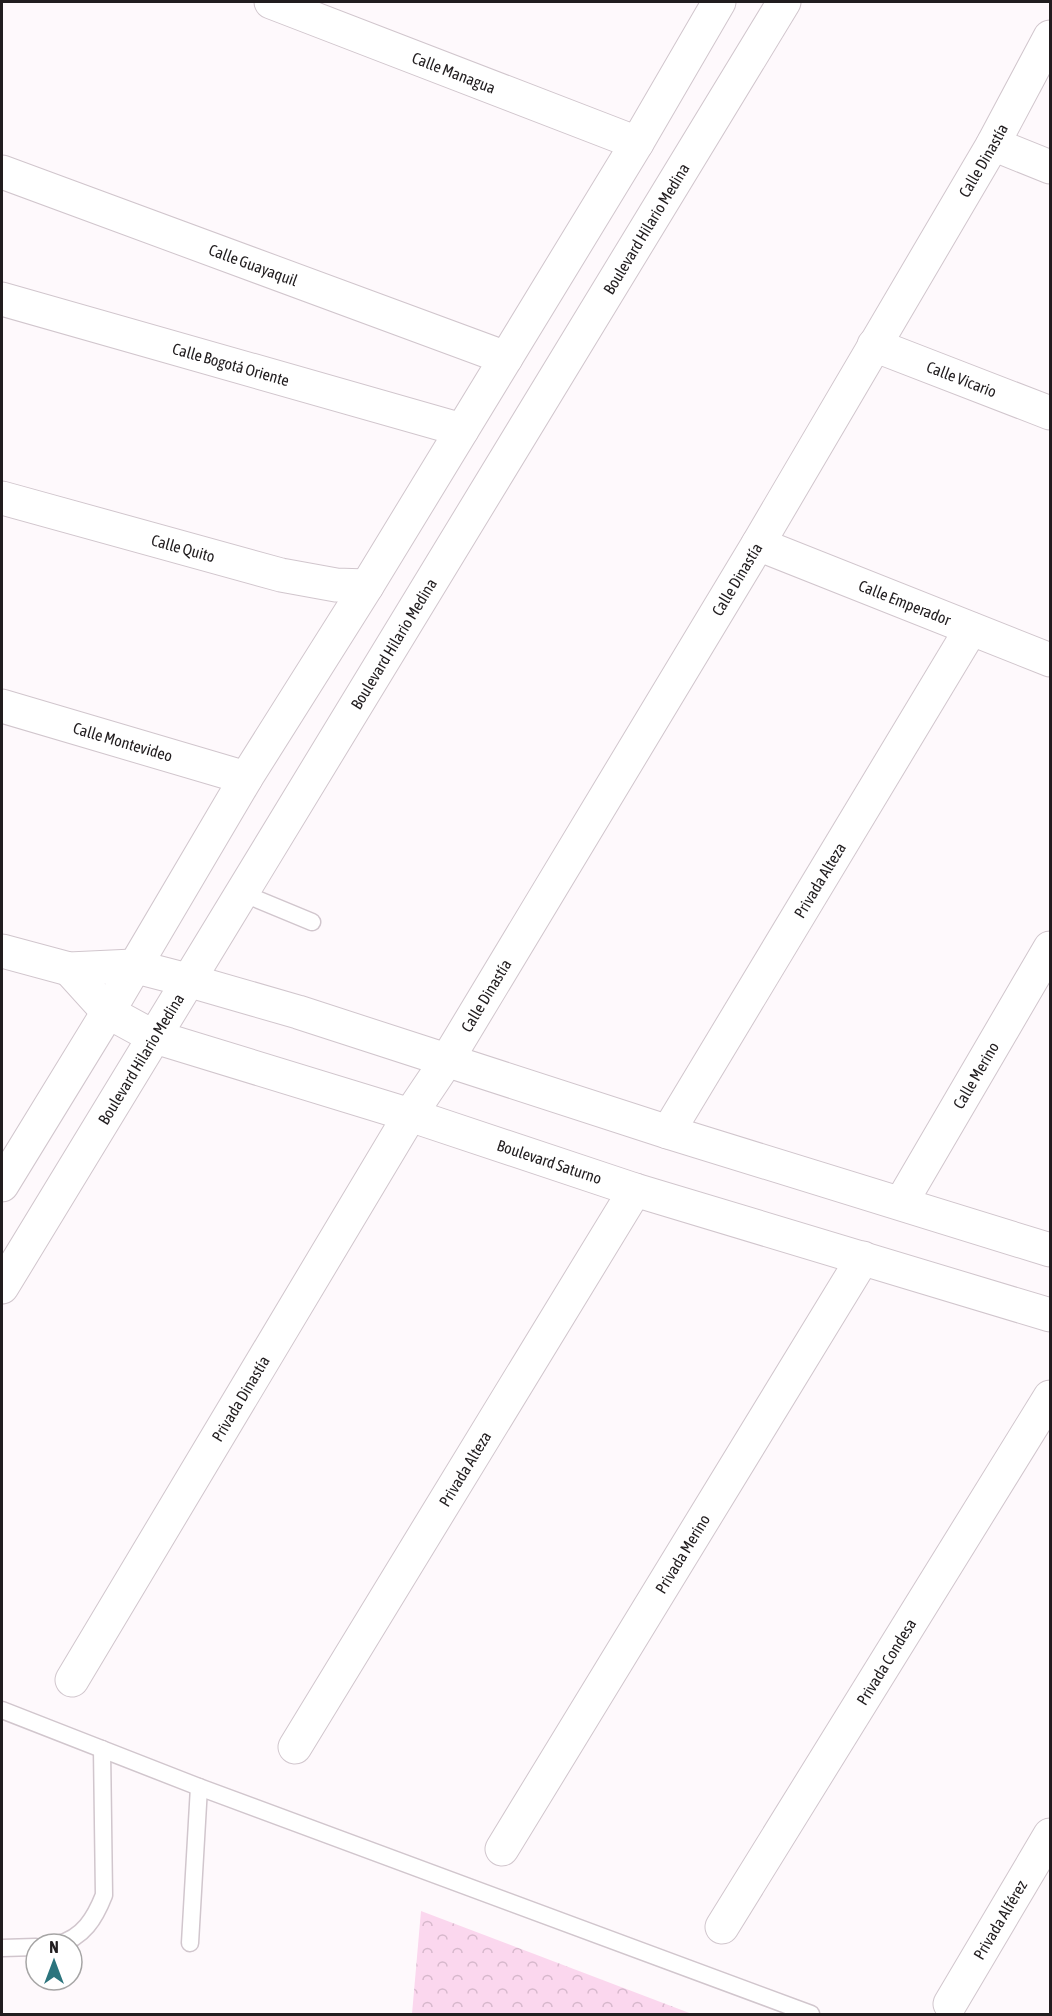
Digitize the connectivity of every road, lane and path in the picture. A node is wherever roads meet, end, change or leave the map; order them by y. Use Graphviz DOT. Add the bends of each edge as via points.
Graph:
graph roads {
  1 [pos="271,2"];
  2 [pos="719,2"];
  3 [pos="784,2"];
  4 [pos="1050,37"];
  5 [pos="638,143"];
  6 [pos="993,144"];
  7 [pos="1050,167"];
  8 [pos="2,172"];
  9 [pos="2,299"];
  10 [pos="874,345"];
  11 [pos="506,358"];
  12 [pos="1050,413"];
  13 [pos="462,430"];
  14 [pos="2,498"];
  15 [pos="758,544"];
  16 [pos="367,586"];
  17 [pos="972,629"];
  18 [pos="1050,660"];
  19 [pos="2,706"];
  20 [pos="246,778"];
  21 [pos="242,893"];
  22 [pos="312,922"];
  23 [pos="1050,948"];
  24 [pos="2,951"];
  25 [pos="133,966"];
  26 [pos="69,969"];
  27 [pos="187,980"];
  28 [pos="108,1012"];
  29 [pos="152,1036"];
  30 [pos="447,1060"];
  31 [pos="410,1115"];
  32 [pos="668,1132"];
  33 [pos="2,1185"];
  34 [pos="636,1190"];
  35 [pos="901,1203"];
  36 [pos="1050,1250"];
  37 [pos="863,1258"];
  38 [pos="2,1287"];
  39 [pos="1050,1315"];
  40 [pos="1050,1397"];
  41 [pos="72,1680"];
  42 [pos="2,1710"];
  43 [pos="295,1748"];
  44 [pos="102,1749"];
  45 [pos="199,1787"];
  46 [pos="1050,1835"];
  47 [pos="502,1849"];
  48 [pos="722,1927"];
  49 [pos="82,1932"];
  50 [pos="190,1943"];
  51 [pos="24,1947"];
  52 [pos="2,1948"];
  53 [pos="950,2004"];
  54 [pos="811,2014"];
  1 -- 5 [label="street, Calle Managua"];
  2 -- 5 [label="street"];
  3 -- 21 [label="street, Boulevard Hilario Medina"];
  4 -- 6 [label="street, Calle Dinastía"];
  5 -- 11 [label="street"];
  6 -- 7 [label="street"];
  6 -- 10 [label="street, Calle Dinastía"];
  8 -- 11 [label="street, Calle Guayaquil"];
  9 -- 13 [label="street, Calle Bogotá Oriente"];
  10 -- 12 [label="street, Calle Vicario"];
  10 -- 15 [label="street, Calle Dinastía"];
  11 -- 13 [label="street"];
  13 -- 16 [label="street"];
  14 -- 16 [label="street, Calle Quito" via="281,575"];
  15 -- 17 [label="street, Calle Emperador"];
  15 -- 30 [label="street, Calle Dinastía"];
  16 -- 20 [label="street"];
  17 -- 18 [label="street, Calle Emperador"];
  17 -- 32 [label="street, Privada Alteza"];
  19 -- 20 [label="street, Calle Montevideo"];
  20 -- 25 [label="street"];
  21 -- 22 [label="lane"];
  21 -- 27 [label="street, Boulevard Hilario Medina"];
  23 -- 35 [label="street, Calle Merino"];
  24 -- 26 [label="street"];
  25 -- 26 [label="street"];
  25 -- 27 [label="street"];
  25 -- 28 [label="street"];
  26 -- 28 [label="street, Boulevard Saturno"];
  27 -- 29 [label="street, Boulevard Hilario Medina"];
  27 -- 30 [label="street"];
  28 -- 29 [label="street, Boulevard Saturno"];
  28 -- 33 [label="street"];
  29 -- 31 [label="street, Boulevard Saturno"];
  29 -- 38 [label="street, Boulevard Hilario Medina"];
  30 -- 31 [label="street, Calle Dinastía"];
  30 -- 32 [label="street"];
  31 -- 34 [label="street, Boulevard Saturno"];
  31 -- 41 [label="street, Privada Dinastía"];
  32 -- 35 [label="street"];
  34 -- 37 [label="street, Boulevard Saturno"];
  34 -- 43 [label="street, Privada Alteza"];
  35 -- 36 [label="street"];
  37 -- 39 [label="street, Boulevard Saturno"];
  37 -- 47 [label="street, Privada Merino"];
  40 -- 48 [label="street, Privada Condesa"];
  42 -- 44 [label="lane"];
  44 -- 45 [label="lane"];
  44 -- 49 [label="lane" via="104,1895 97,1913"];
  45 -- 50 [label="lane"];
  45 -- 54 [label="lane"];
  46 -- 53 [label="street, Privada Alférez"];
  51 -- 52 [label="lane"];
}
